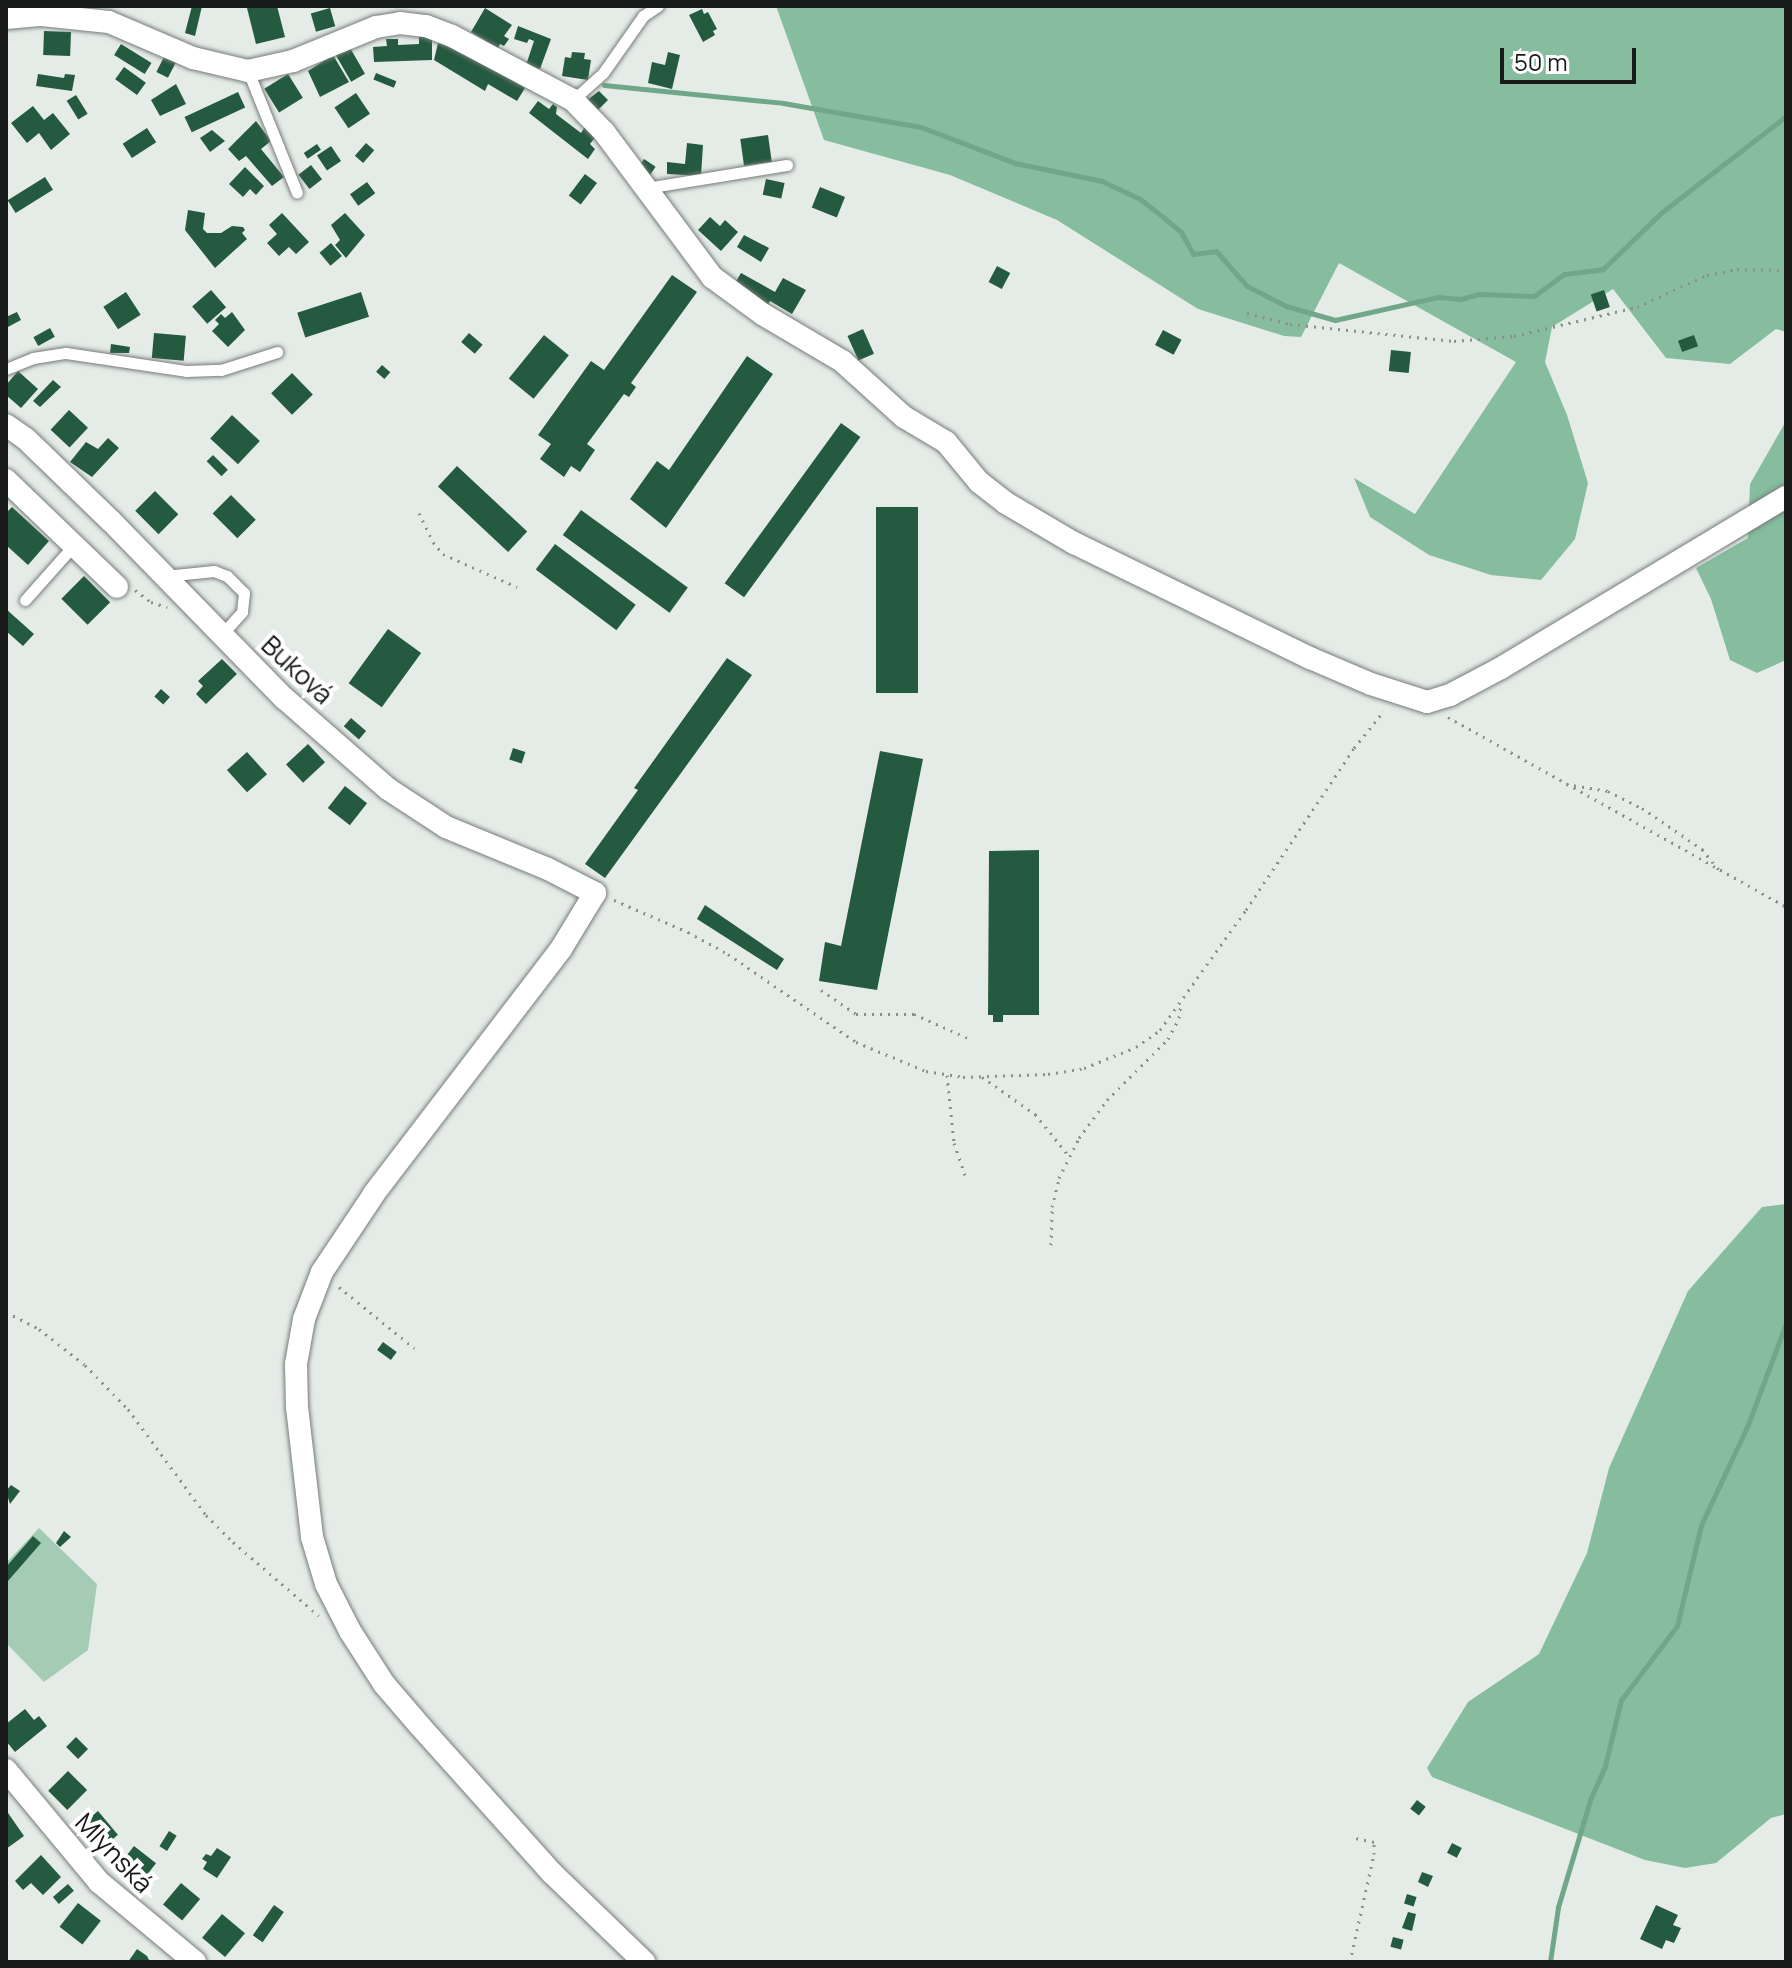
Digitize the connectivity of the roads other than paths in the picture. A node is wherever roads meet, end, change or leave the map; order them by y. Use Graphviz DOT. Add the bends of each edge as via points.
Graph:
graph roads {
  1 [pos="658,6"];
  2 [pos="87,12"];
  3 [pos="6,18"];
  4 [pos="248,71"];
  5 [pos="573,100"];
  6 [pos="787,165"];
  7 [pos="646,188"];
  8 [pos="297,193"];
  9 [pos="277,352"];
  10 [pos="6,369"];
  11 [pos="6,425"];
  12 [pos="10,492"];
  13 [pos="1786,497"];
  14 [pos="73,546"];
  15 [pos="163,576"];
  16 [pos="117,587"];
  17 [pos="25,600"];
  18 [pos="221,636"];
  19 [pos="6,1770"];
  20 [pos="195,1962"];
  21 [pos="644,1962"];
  1 -- 5 [label="lane" via="643,16 603,73"];
  2 -- 3 [label="street"];
  2 -- 4 [label="street" via="193,58"];
  4 -- 5 [label="street" via="293,61 376,27 400,23 452,36"];
  4 -- 8 [label="lane"];
  5 -- 7 [label="street"];
  6 -- 7 [label="lane"];
  7 -- 13 [label="street" via="712,277 842,361 904,417 946,442 979,482 1037,523 1310,658 1427,702 1514,661"];
  9 -- 10 [label="lane" via="221,370 186,371 66,353"];
  11 -- 15 [label="street, Buková"];
  12 -- 14 [label="street"];
  14 -- 16 [label="street"];
  14 -- 17 [label="lane"];
  15 -- 18 [label="street, Buková"];
  15 -- 18 [label="lane" via="214,571 244,593 242,612"];
  18 -- 21 [label="street, Buková" via="331,740 417,811 595,893 561,949 355,1220 322,1272 304,1319 296,1364 297,1407 312,1537 326,1584 350,1631 384,1684 420,1726 553,1874"];
  19 -- 20 [label="street, Mlynská" via="99,1882"];
}
